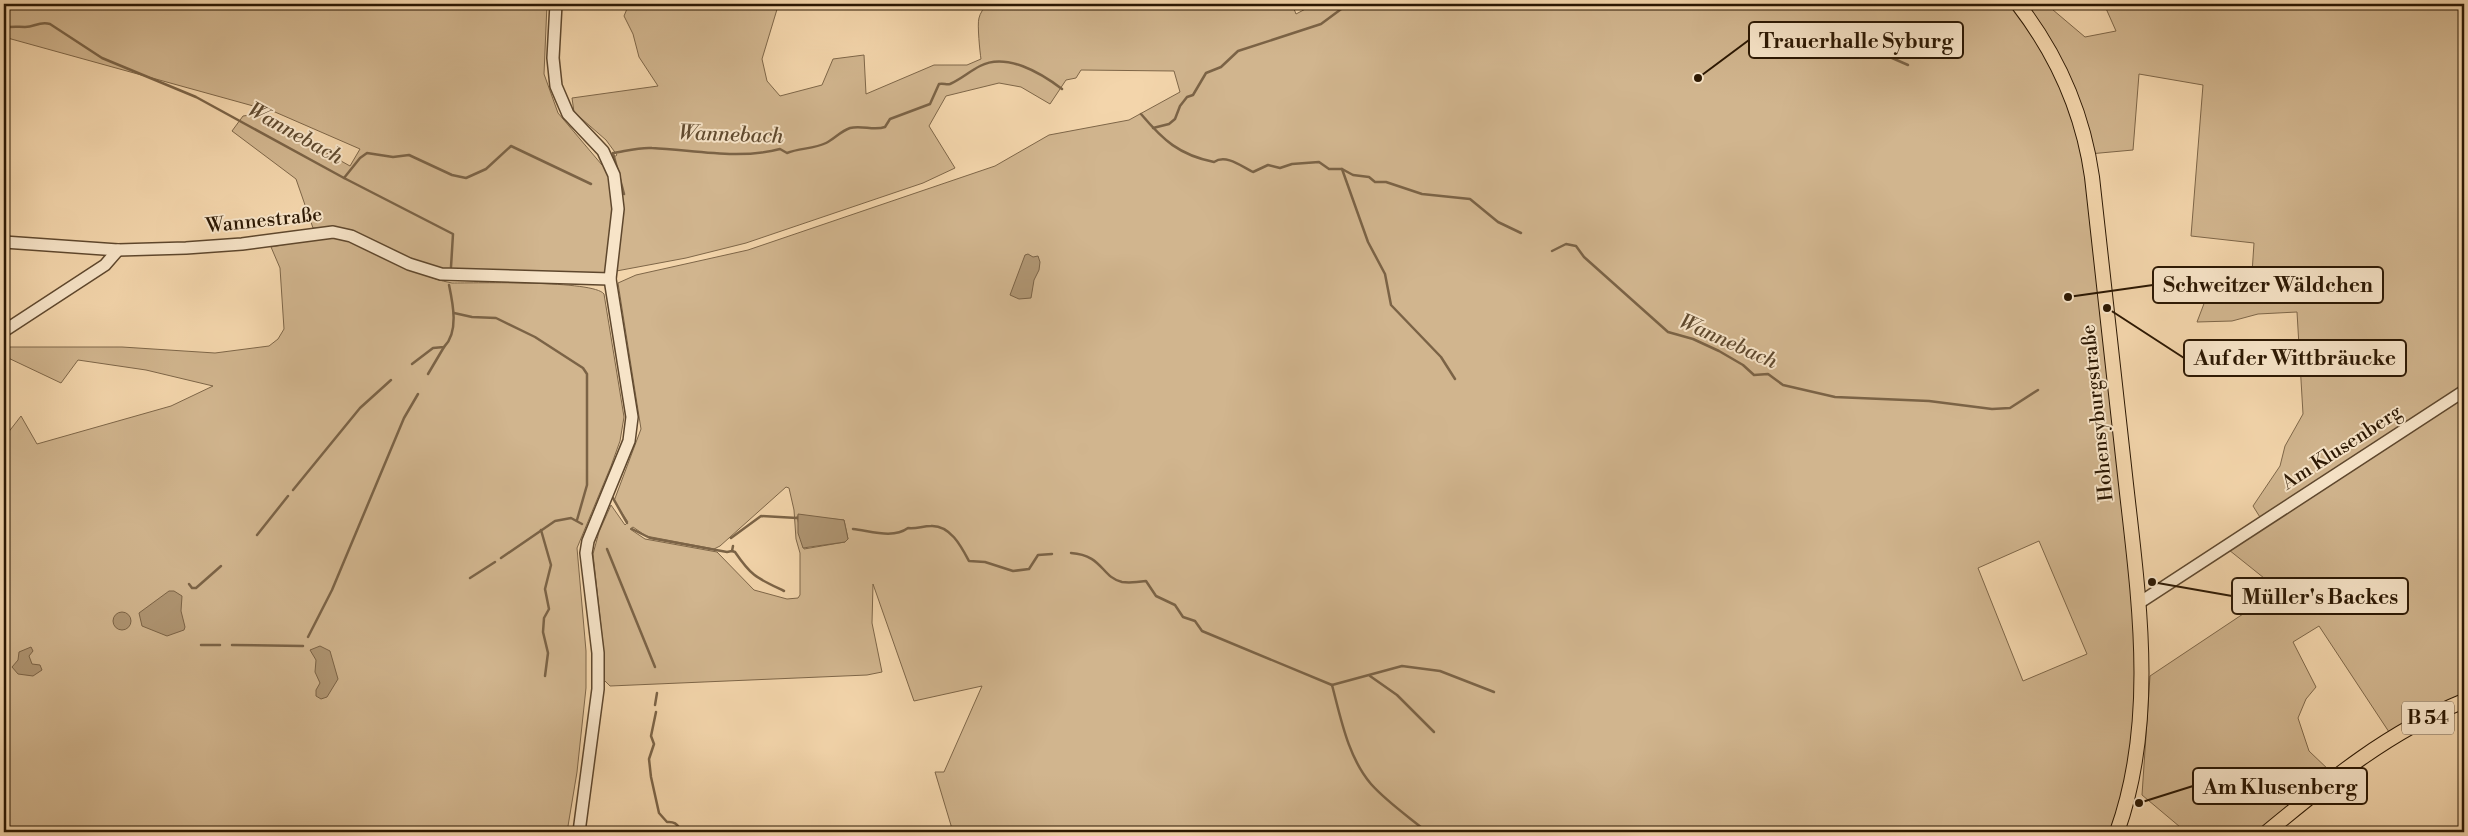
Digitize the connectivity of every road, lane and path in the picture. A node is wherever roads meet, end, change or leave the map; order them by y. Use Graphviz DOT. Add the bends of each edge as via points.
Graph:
graph roads {
  1 [pos="556,4"];
  2 [pos="2018,4"];
  3 [pos="4,242"];
  4 [pos="118,250"];
  5 [pos="610,279"];
  6 [pos="4,331"];
  7 [pos="2464,391"];
  8 [pos="2139,603"];
  9 [pos="2464,701"];
  10 [pos="579,832"];
  11 [pos="2117,832"];
  12 [pos="2268,832"];
  1 -- 5 [label="street" via="553,58 556,86 568,114 603,151 614,175 618,209"];
  2 -- 8 [label="main road, Hohensyburgstraße" via="2057,62 2080,119 2089,154"];
  3 -- 4 [label="street, Wannestraße"];
  4 -- 5 [label="street, Wannestraße" via="242,244 333,232 351,236 409,264 441,274"];
  4 -- 6 [label="street" via="106,265"];
  5 -- 10 [label="street" via="632,417 629,441 586,552 598,654 598,689"];
  7 -- 8 [label="street, Am Klusenberg"];
  8 -- 11 [label="main road, Hohensyburgstraße" via="2138,743 2132,786"];
  9 -- 12 [label="main road, B 54" via="2392,736 2340,772"];
}
